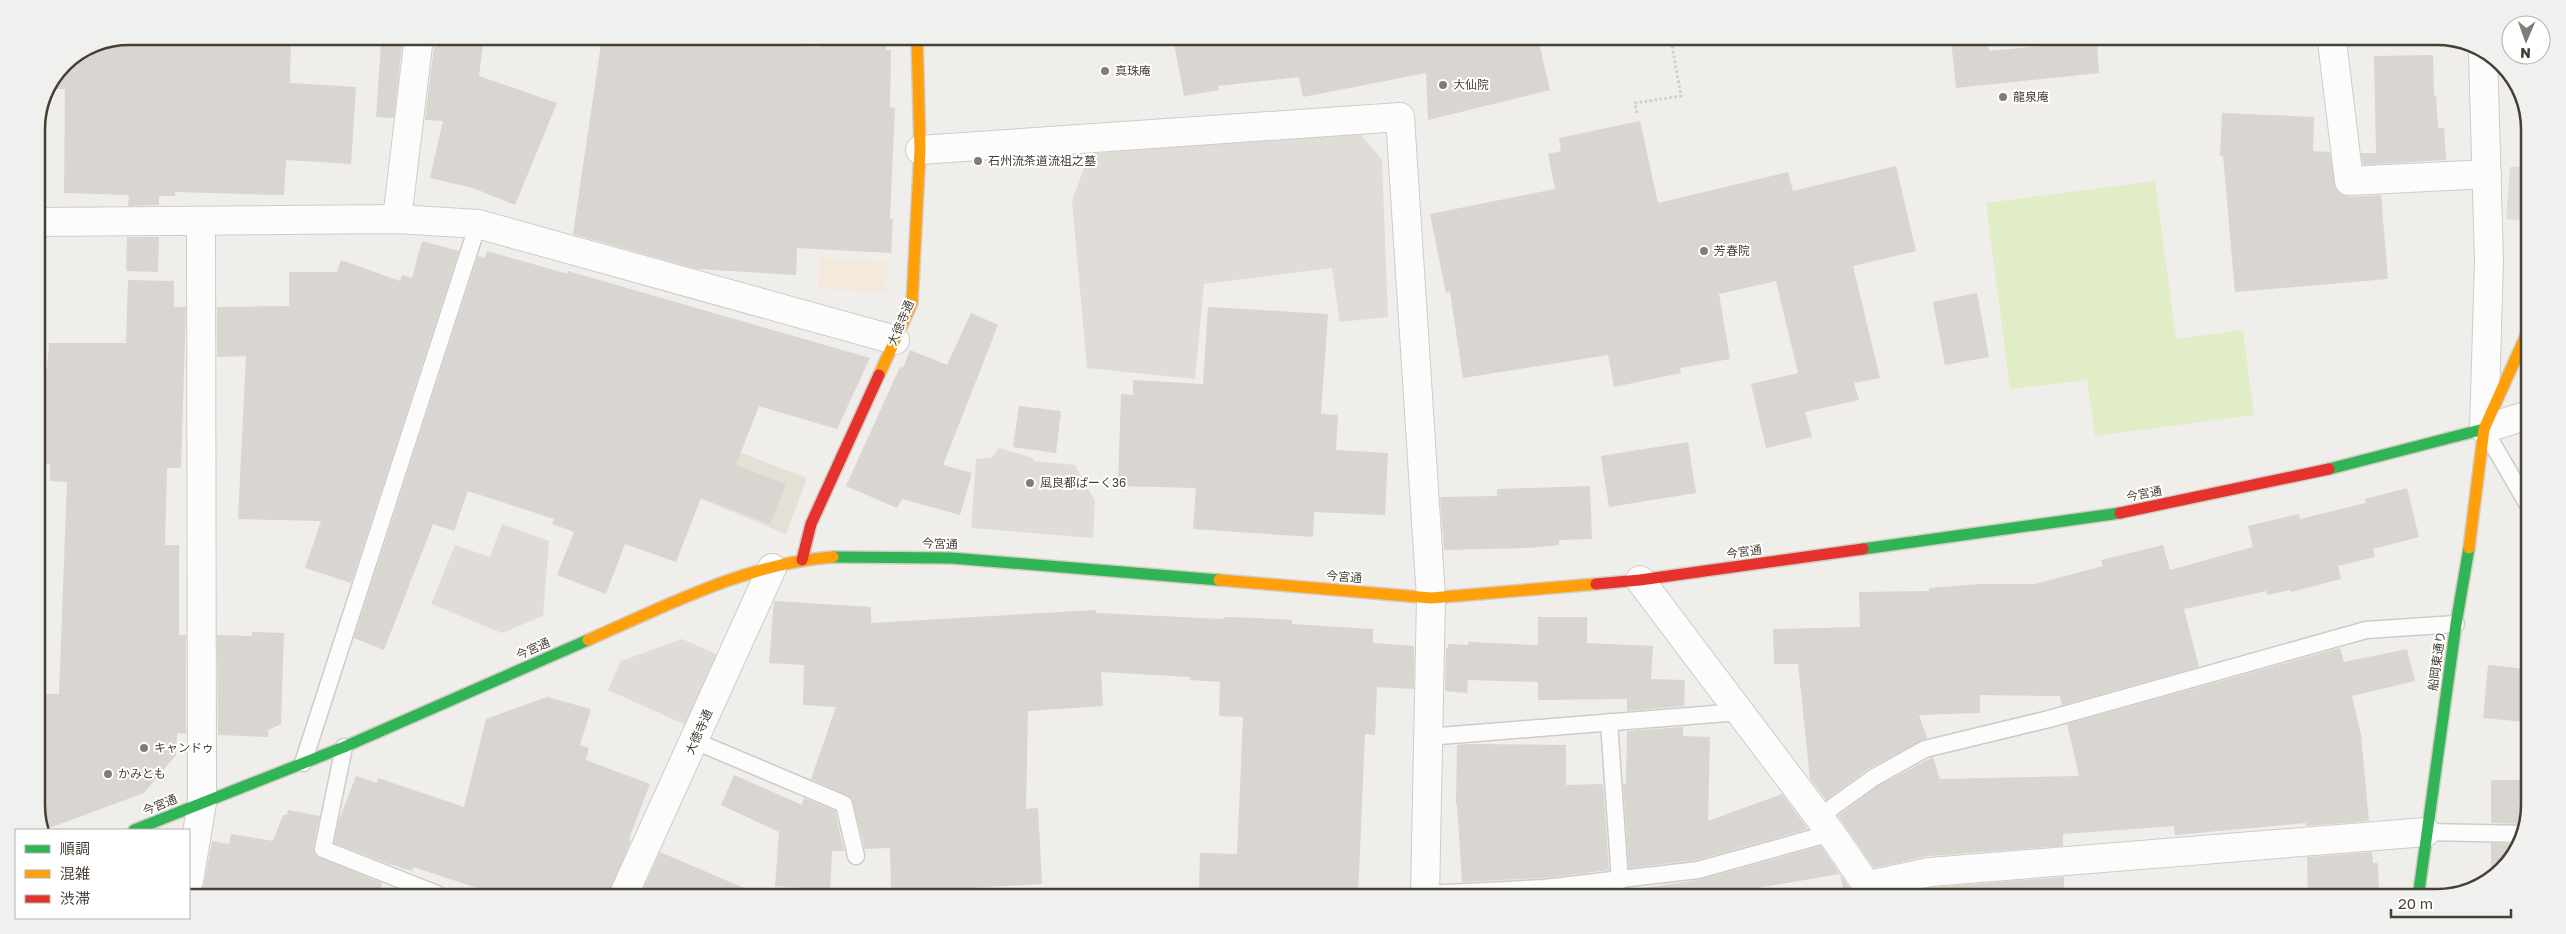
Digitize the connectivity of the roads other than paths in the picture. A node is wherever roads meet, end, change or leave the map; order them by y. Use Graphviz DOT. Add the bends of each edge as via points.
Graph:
graph roads {
  1 [pos="418,45"];
  2 [pos="917,45"];
  3 [pos="2332,45"];
  4 [pos="2483,59"];
  5 [pos="920,150"];
  6 [pos="2487,174"];
  7 [pos="397,219"];
  8 [pos="45,222"];
  9 [pos="201,222"];
  10 [pos="478,224"];
  11 [pos="894,340"];
  12 [pos="2521,347"];
  13 [pos="2521,417"];
  14 [pos="2484,429"];
  15 [pos="2521,493"];
  16 [pos="802,560"];
  17 [pos="772,568"];
  18 [pos="1640,580"];
  19 [pos="1431,598"];
  20 [pos="2456,624"];
  21 [pos="1739,712"];
  22 [pos="1608,722"];
  23 [pos="1427,736"];
  24 [pos="695,741"];
  25 [pos="344,747"];
  26 [pos="303,763"];
  27 [pos="202,803"];
  28 [pos="1825,825"];
  29 [pos="137,829"];
  30 [pos="2426,832"];
  31 [pos="2516,834"];
  32 [pos="856,856"];
  33 [pos="190,875"];
  34 [pos="1620,881"];
  35 [pos="424,889"];
  36 [pos="626,889"];
  37 [pos="1425,889"];
  38 [pos="1527,889"];
  39 [pos="1871,889"];
  40 [pos="1878,889"];
  41 [pos="2419,889"];
  1 -- 7 [label="street"];
  2 -- 5 [label="street, 大徳寺通"];
  3 -- 6 [label="street" via="2349,181"];
  4 -- 6 [label="street"];
  5 -- 11 [label="street, 大徳寺通" via="912,303"];
  5 -- 19 [label="street" via="1400,117"];
  6 -- 14 [label="street" via="2489,262"];
  7 -- 9 [label="street"];
  7 -- 10 [label="street"];
  8 -- 9 [label="street"];
  9 -- 27 [label="street"];
  10 -- 11 [label="street"];
  10 -- 26 [label="lane"];
  11 -- 16 [label="street, 大徳寺通" via="811,524"];
  12 -- 14 [label="street"];
  13 -- 14 [label="street"];
  14 -- 15 [label="lane"];
  14 -- 18 [label="street, 今宮通" via="2323,471 2139,510"];
  14 -- 20 [label="street, 船岡東通り" via="2473,524"];
  16 -- 17 [label="street, 今宮通"];
  16 -- 19 [label="street, 今宮通" via="889,556 951,558"];
  17 -- 24 [label="street, 大徳寺通"];
  17 -- 25 [label="street, 今宮通" via="696,593"];
  18 -- 19 [label="street, 今宮通"];
  18 -- 21 [label="street"];
  19 -- 23 [label="street"];
  20 -- 28 [label="lane" via="2366,630 2049,719 1925,749 1873,778"];
  20 -- 30 [label="street, 船岡東通り"];
  21 -- 22 [label="lane"];
  21 -- 28 [label="street"];
  22 -- 23 [label="lane"];
  22 -- 34 [label="lane"];
  23 -- 37 [label="street"];
  24 -- 32 [label="lane" via="844,804"];
  24 -- 36 [label="street, 大徳寺通"];
  25 -- 26 [label="street, 今宮通"];
  25 -- 35 [label="lane" via="324,849"];
  26 -- 27 [label="street, 今宮通"];
  27 -- 29 [label="street, 今宮通"];
  27 -- 33 [label="street"];
  28 -- 34 [label="lane" via="1698,870"];
  28 -- 39 [label="street"];
  30 -- 31 [label="lane"];
  30 -- 40 [label="street" via="1930,872"];
  30 -- 41 [label="street, 船岡東通り"];
  34 -- 38 [label="lane"];
}
